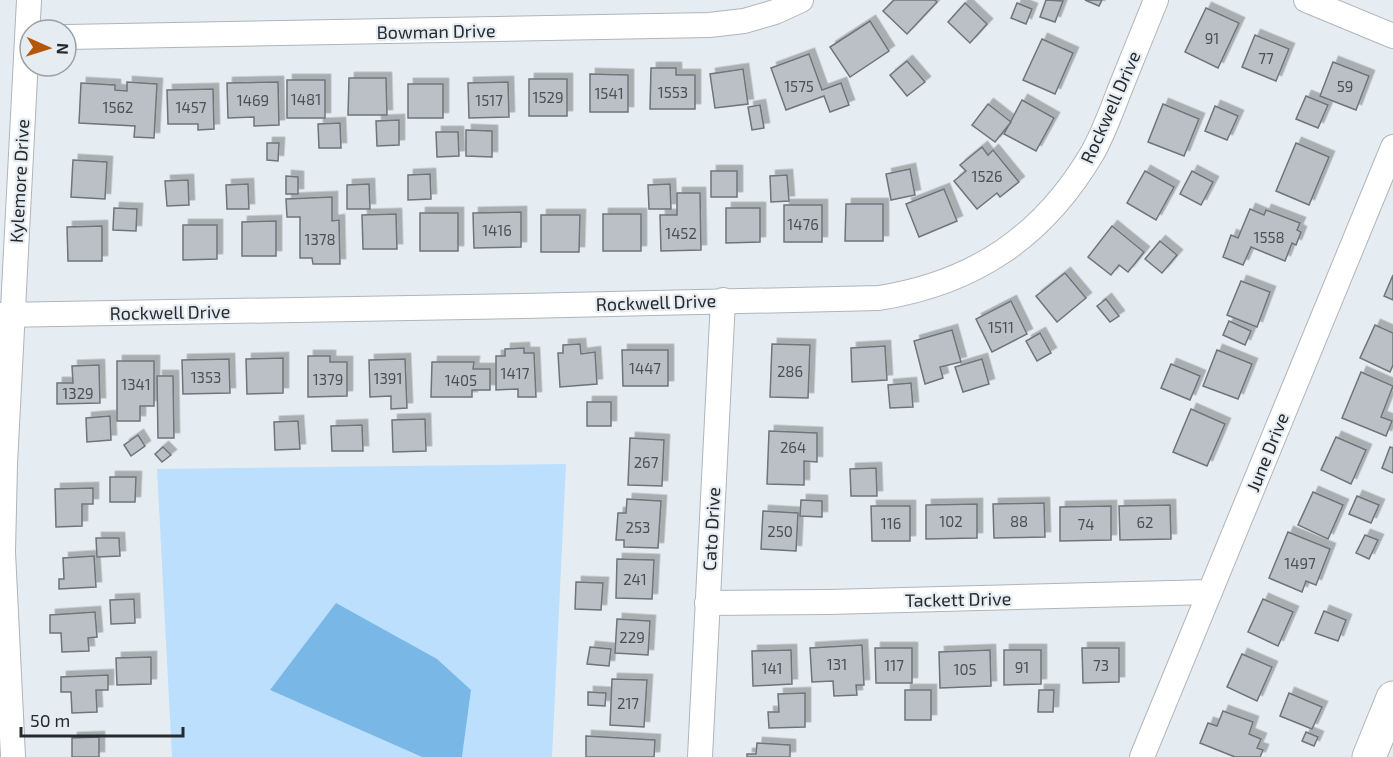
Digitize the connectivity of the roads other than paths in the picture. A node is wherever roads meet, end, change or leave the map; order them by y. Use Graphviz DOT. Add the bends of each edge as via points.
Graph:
graph roads {
  1 [pos="29,0"];
  2 [pos="801,0"];
  3 [pos="1156,0"];
  4 [pos="1306,0"];
  5 [pos="29,18"];
  6 [pos="1393,36"];
  7 [pos="78,37"];
  8 [pos="25,78"];
  9 [pos="1393,147"];
  10 [pos="723,300"];
  11 [pos="6,315"];
  12 [pos="1210,592"];
  13 [pos="707,603"];
  14 [pos="4,630"];
  15 [pos="1393,698"];
  16 [pos="13,757"];
  17 [pos="700,757"];
  18 [pos="1142,757"];
  19 [pos="1369,757"];
  1 -- 5 [label="street, Kylemore Drive"];
  2 -- 7 [label="street, Bowman Drive" via="744,21 709,25"];
  3 -- 10 [label="street, Rockwell Drive" via="1094,150 1056,204 1016,243 960,276 902,294"];
  4 -- 6 [label="street"];
  8 -- 11 [label="street, Kylemore Drive"];
  9 -- 12 [label="street, June Drive"];
  10 -- 11 [label="street, Rockwell Drive"];
  10 -- 13 [label="street, Cato Drive"];
  11 -- 14 [label="street, Kylemore Drive"];
  12 -- 13 [label="street, Tackett Drive"];
  12 -- 18 [label="street, June Drive"];
  13 -- 17 [label="street, Cato Drive"];
  14 -- 16 [label="street, Kylemore Drive"];
  15 -- 19 [label="main road"];
}
